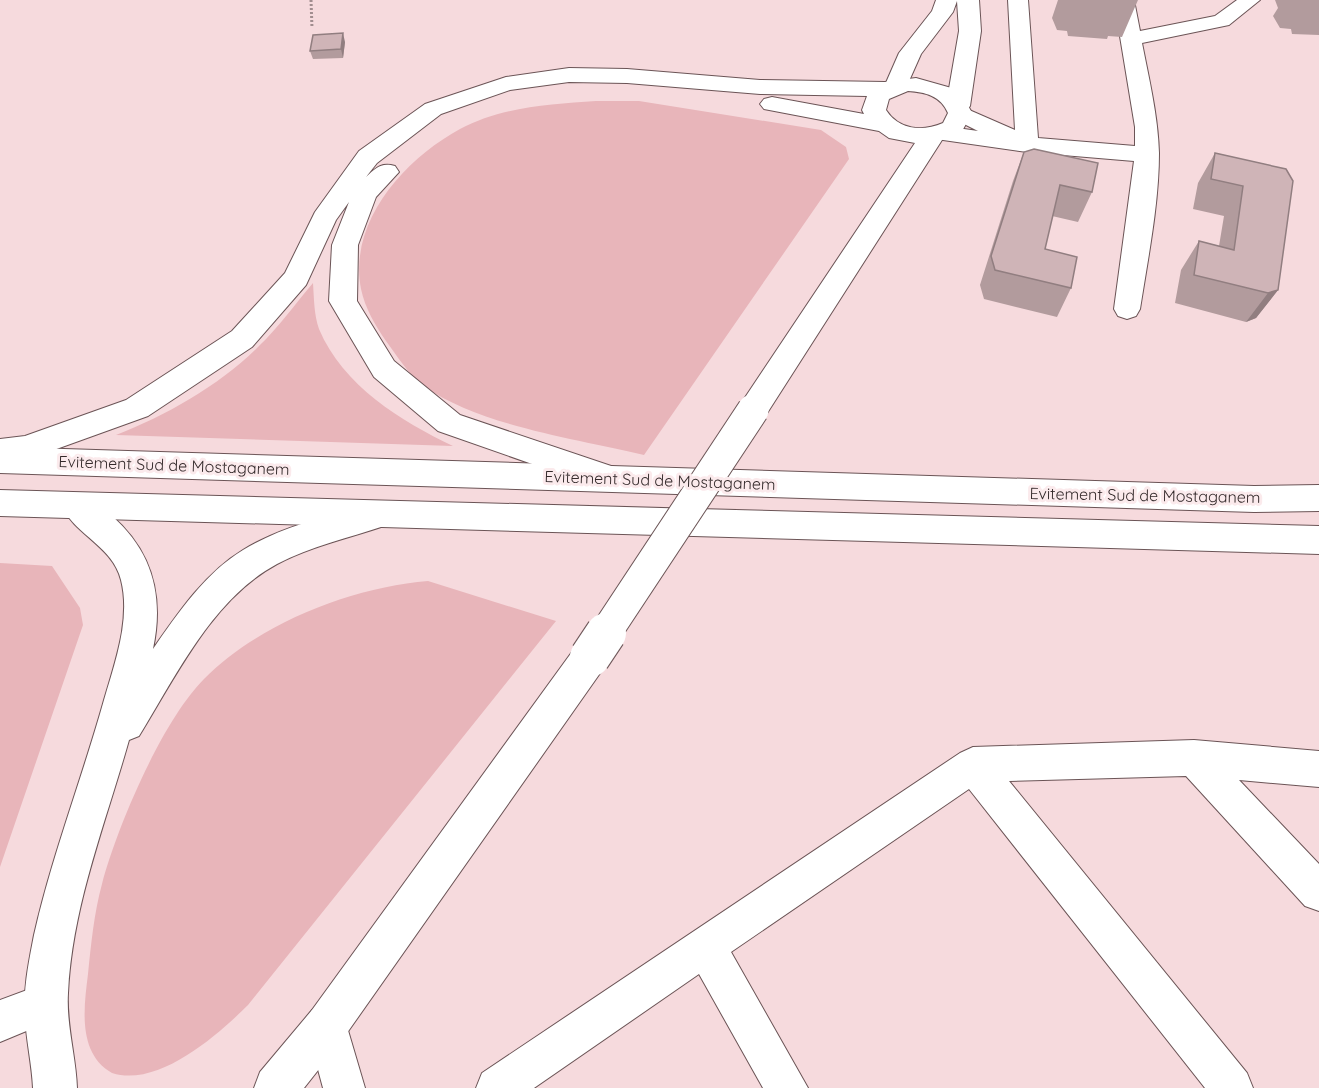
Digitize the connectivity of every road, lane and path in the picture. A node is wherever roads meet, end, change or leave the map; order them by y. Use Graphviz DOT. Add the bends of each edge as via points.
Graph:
graph roads {
  1 [pos="310,0"];
  2 [pos="947,0"];
  3 [pos="968,0"];
  4 [pos="1018,0"];
  5 [pos="1124,0"];
  6 [pos="1250,0"];
  7 [pos="312,28"];
  8 [pos="1130,39"];
  9 [pos="892,87"];
  10 [pos="959,110"];
  11 [pos="890,128"];
  12 [pos="938,134"];
  13 [pos="1028,145"];
  14 [pos="1147,155"];
  15 [pos="883,210"];
  16 [pos="1127,309"];
  17 [pos="0,451"];
  18 [pos="0,460"];
  19 [pos="606,477"];
  20 [pos="1319,498"];
  21 [pos="0,503"];
  22 [pos="78,507"];
  23 [pos="373,516"];
  24 [pos="1319,540"];
  25 [pos="112,745"];
  26 [pos="1194,758"];
  27 [pos="973,765"];
  28 [pos="1319,769"];
  29 [pos="1319,892"];
  30 [pos="706,947"];
  31 [pos="46,1004"];
  32 [pos="0,1022"];
  33 [pos="327,1025"];
  34 [pos="62,1080"];
  35 [pos="276,1088"];
  36 [pos="345,1088"];
  37 [pos="497,1088"];
  38 [pos="787,1088"];
  39 [pos="1232,1088"];
  1 -- 7 [label="path"];
  2 -- 9 [label="main road"];
  3 -- 10 [label="main road" via="970,31"];
  4 -- 13 [label="street"];
  5 -- 8 [label="street"];
  6 -- 8 [label="street" via="1222,21"];
  8 -- 14 [label="street"];
  9 -- 10 [label="main road" via="932,87 952,98"];
  9 -- 11 [label="main road" via="874,102 874,110"];
  9 -- 17 [label="main road" via="760,87 569,75 506,84 433,109 368,157 324,218 296,278 242,339 137,408 26,448"];
  10 -- 12 [label="main road" via="952,128"];
  10 -- 13 [label="street"];
  11 -- 12 [label="main road" via="907,135"];
  11 -- 15 [label="main road"];
  11 -- 19 [label="main road" via="757,101 669,92 572,90 515,99 460,118 407,149 365,194 345,245 343,301 384,369 449,423"];
  12 -- 13 [label="street"];
  12 -- 15 [label="main road"];
  13 -- 14 [label="street"];
  14 -- 16 [label="street"];
  15 -- 33 [label="main road, bridge" via="590,657"];
  18 -- 19 [label="main road, Evitement Sud de Mostaganem"];
  19 -- 20 [label="main road, Evitement Sud de Mostaganem" via="1075,494"];
  21 -- 22 [label="main road"];
  22 -- 23 [label="main road"];
  22 -- 25 [label="main road" via="105,528 125,553 138,578 142,605"];
  23 -- 24 [label="main road"];
  23 -- 25 [label="main road" via="304,538 252,562 219,592 187,630"];
  25 -- 31 [label="main road" via="70,873 55,936"];
  26 -- 27 [label="street"];
  26 -- 28 [label="street"];
  26 -- 29 [label="street"];
  27 -- 30 [label="street"];
  27 -- 39 [label="street"];
  30 -- 37 [label="street"];
  30 -- 38 [label="street"];
  31 -- 32 [label="street"];
  31 -- 34 [label="main road"];
  33 -- 35 [label="main road"];
  33 -- 36 [label="street"];
}
